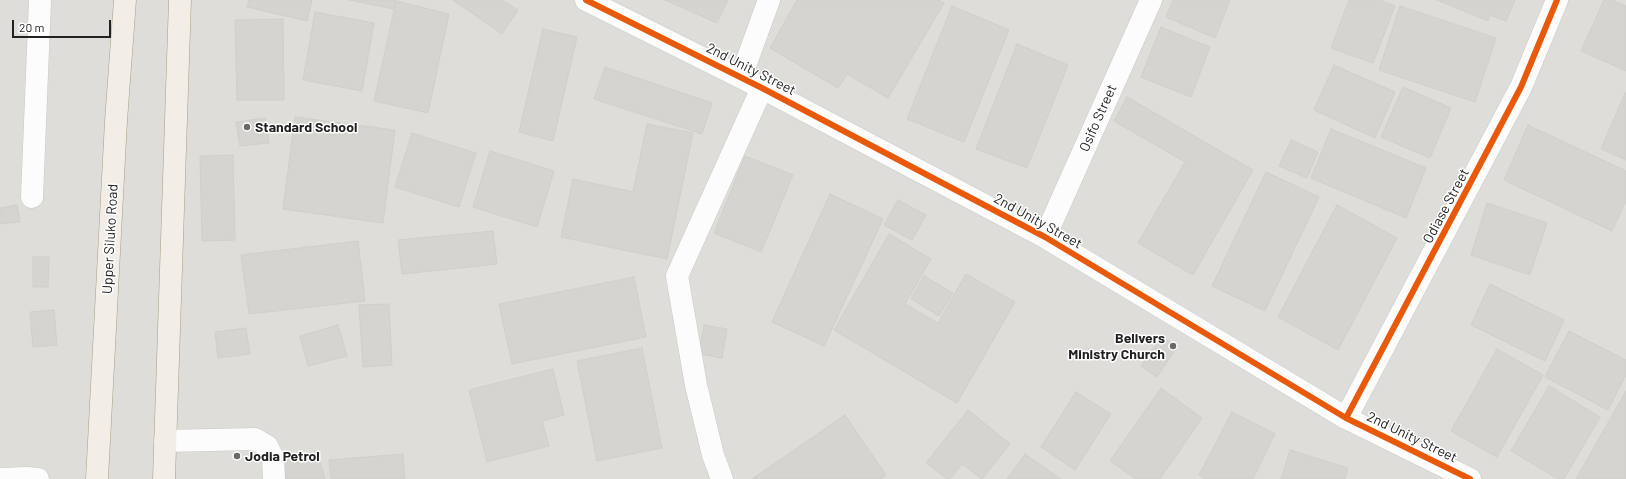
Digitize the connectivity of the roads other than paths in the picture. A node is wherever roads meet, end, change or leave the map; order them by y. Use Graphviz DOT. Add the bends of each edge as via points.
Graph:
graph roads {
  1 [pos="40,0"];
  2 [pos="125,0"];
  3 [pos="180,0"];
  4 [pos="586,0"];
  5 [pos="769,0"];
  6 [pos="1151,0"];
  7 [pos="1558,0"];
  8 [pos="741,77"];
  9 [pos="762,88"];
  10 [pos="32,197"];
  11 [pos="1045,237"];
  12 [pos="1346,418"];
  13 [pos="165,441"];
  14 [pos="0,479"];
  15 [pos="38,479"];
  16 [pos="97,479"];
  17 [pos="164,479"];
  18 [pos="274,479"];
  19 [pos="722,479"];
  20 [pos="1470,479"];
  1 -- 10 [label="street"];
  2 -- 16 [label="main road, Upper Siluko Road"];
  3 -- 13 [label="main road"];
  4 -- 8 [label="street, 2nd Unity Street"];
  5 -- 8 [label="street"];
  6 -- 11 [label="street, Osifo Street"];
  7 -- 12 [label="street, Odiase Street" via="1521,87"];
  8 -- 9 [label="street, 2nd Unity Street"];
  9 -- 11 [label="street, 2nd Unity Street"];
  9 -- 19 [label="street" via="677,276 696,384 713,456"];
  11 -- 12 [label="street, 2nd Unity Street"];
  12 -- 20 [label="street, 2nd Unity Street"];
  13 -- 17 [label="main road"];
  13 -- 18 [label="street" via="255,440 267,446 273,458"];
  14 -- 15 [label="street"];
}
